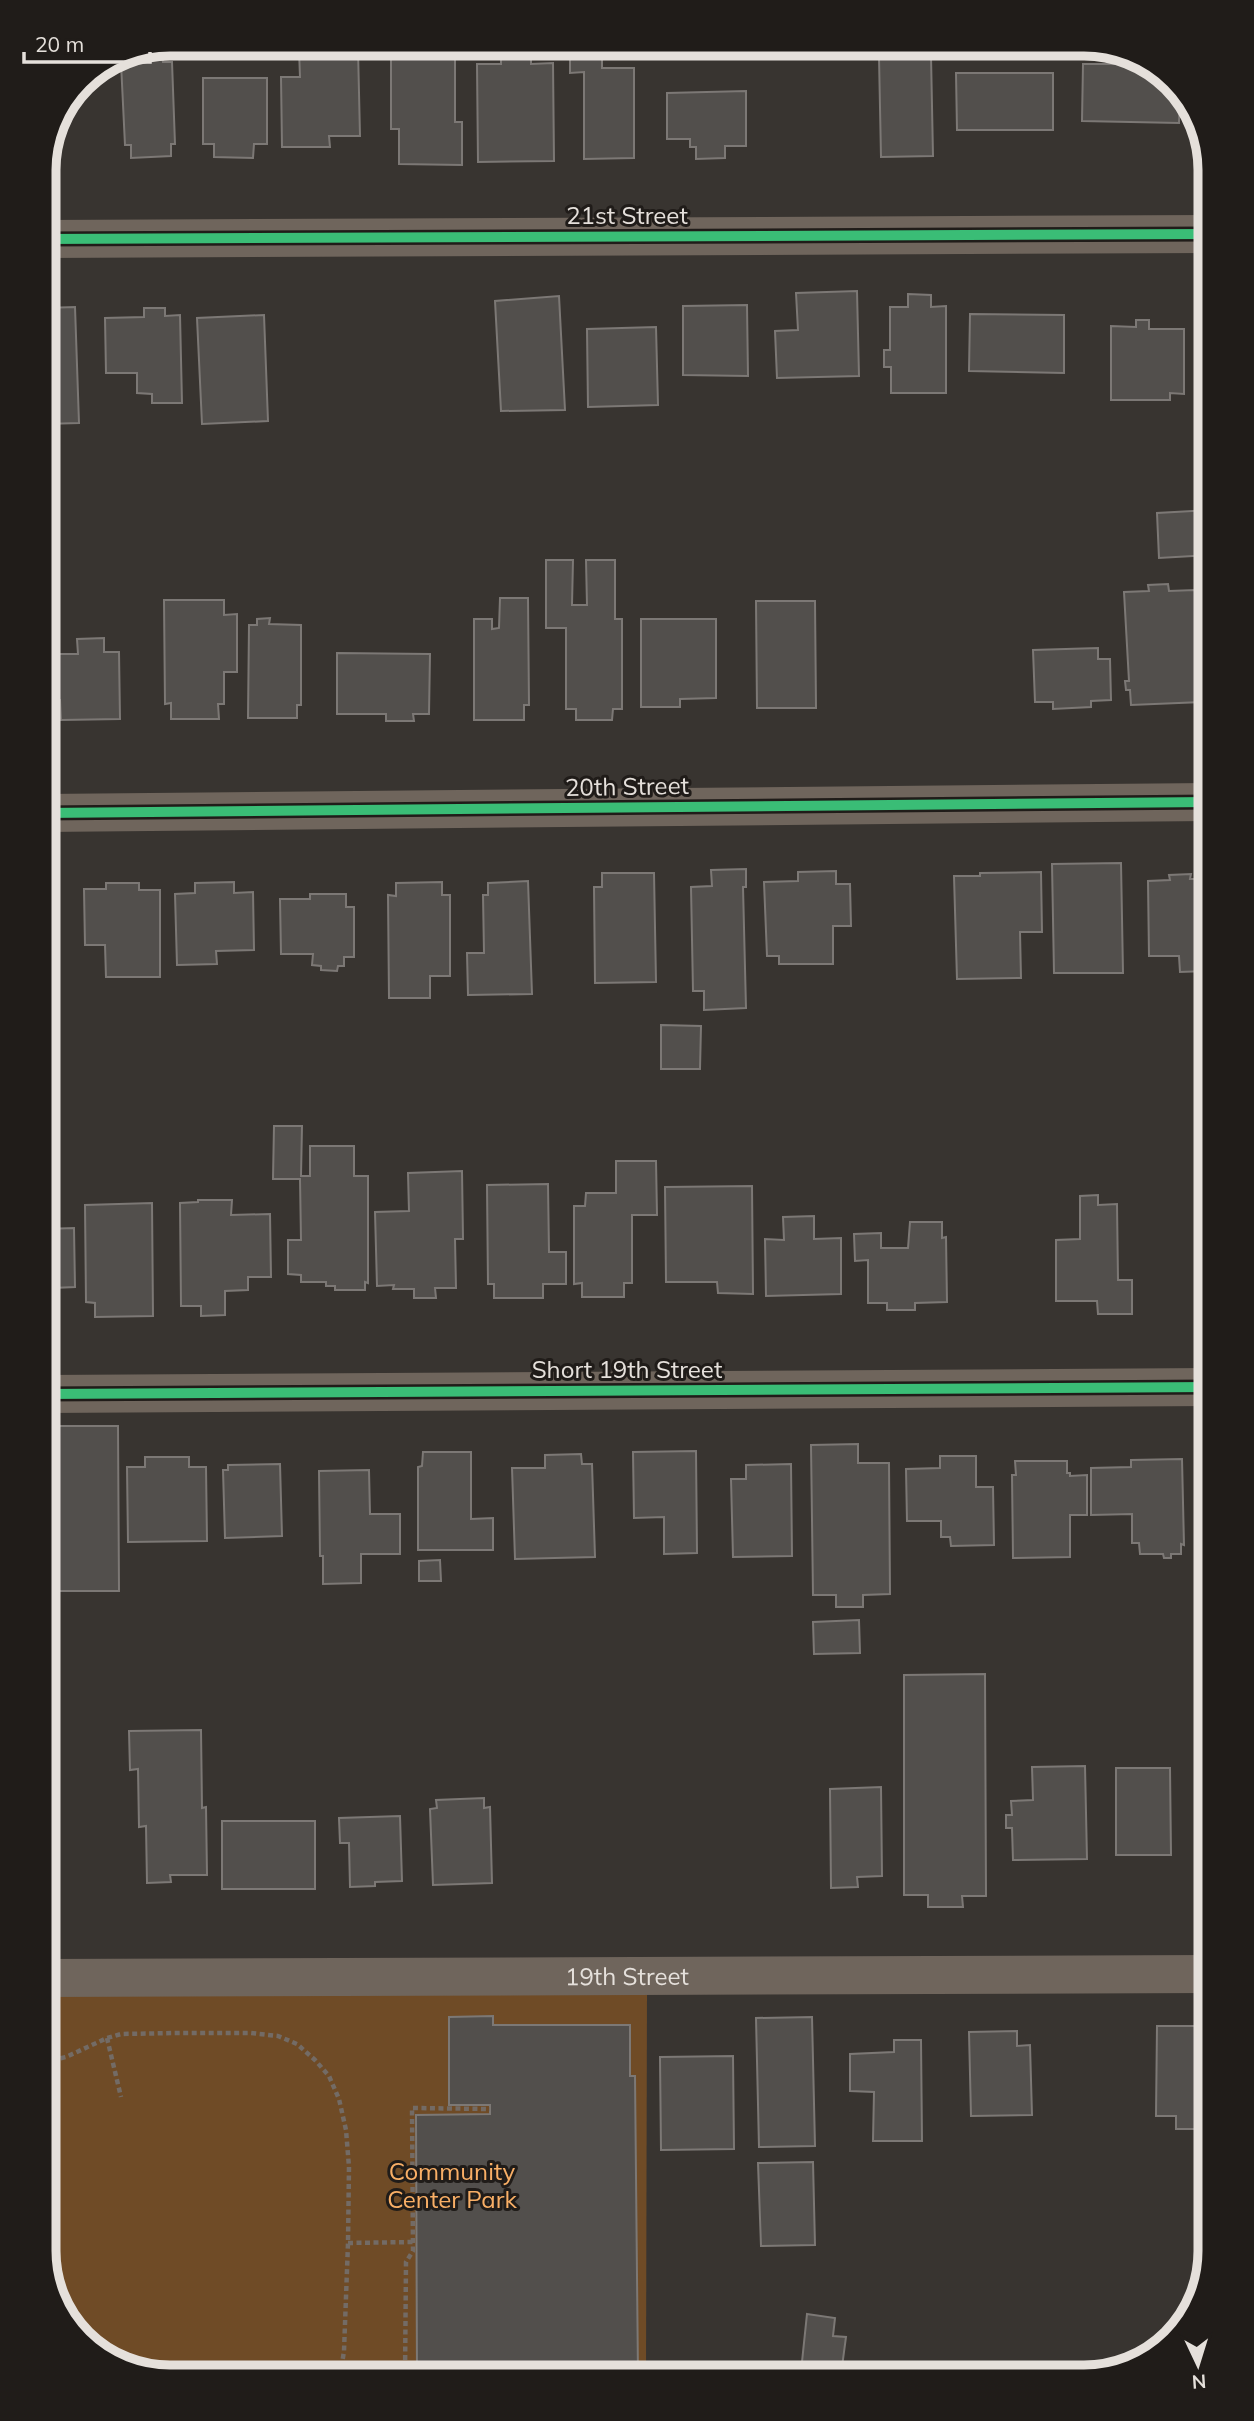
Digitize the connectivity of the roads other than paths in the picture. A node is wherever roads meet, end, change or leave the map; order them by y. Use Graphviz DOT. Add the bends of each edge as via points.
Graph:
graph roads {
  1 [pos="1198,234"];
  2 [pos="56,239"];
  3 [pos="1198,802"];
  4 [pos="56,813"];
  5 [pos="1198,1387"];
  6 [pos="56,1394"];
  7 [pos="1198,1974"];
  8 [pos="56,1978"];
  1 -- 2 [label="street, 21st Street"];
  3 -- 4 [label="street, 20th Street"];
  5 -- 6 [label="street, Short 19th Street"];
  7 -- 8 [label="street, 19th Street"];
}
